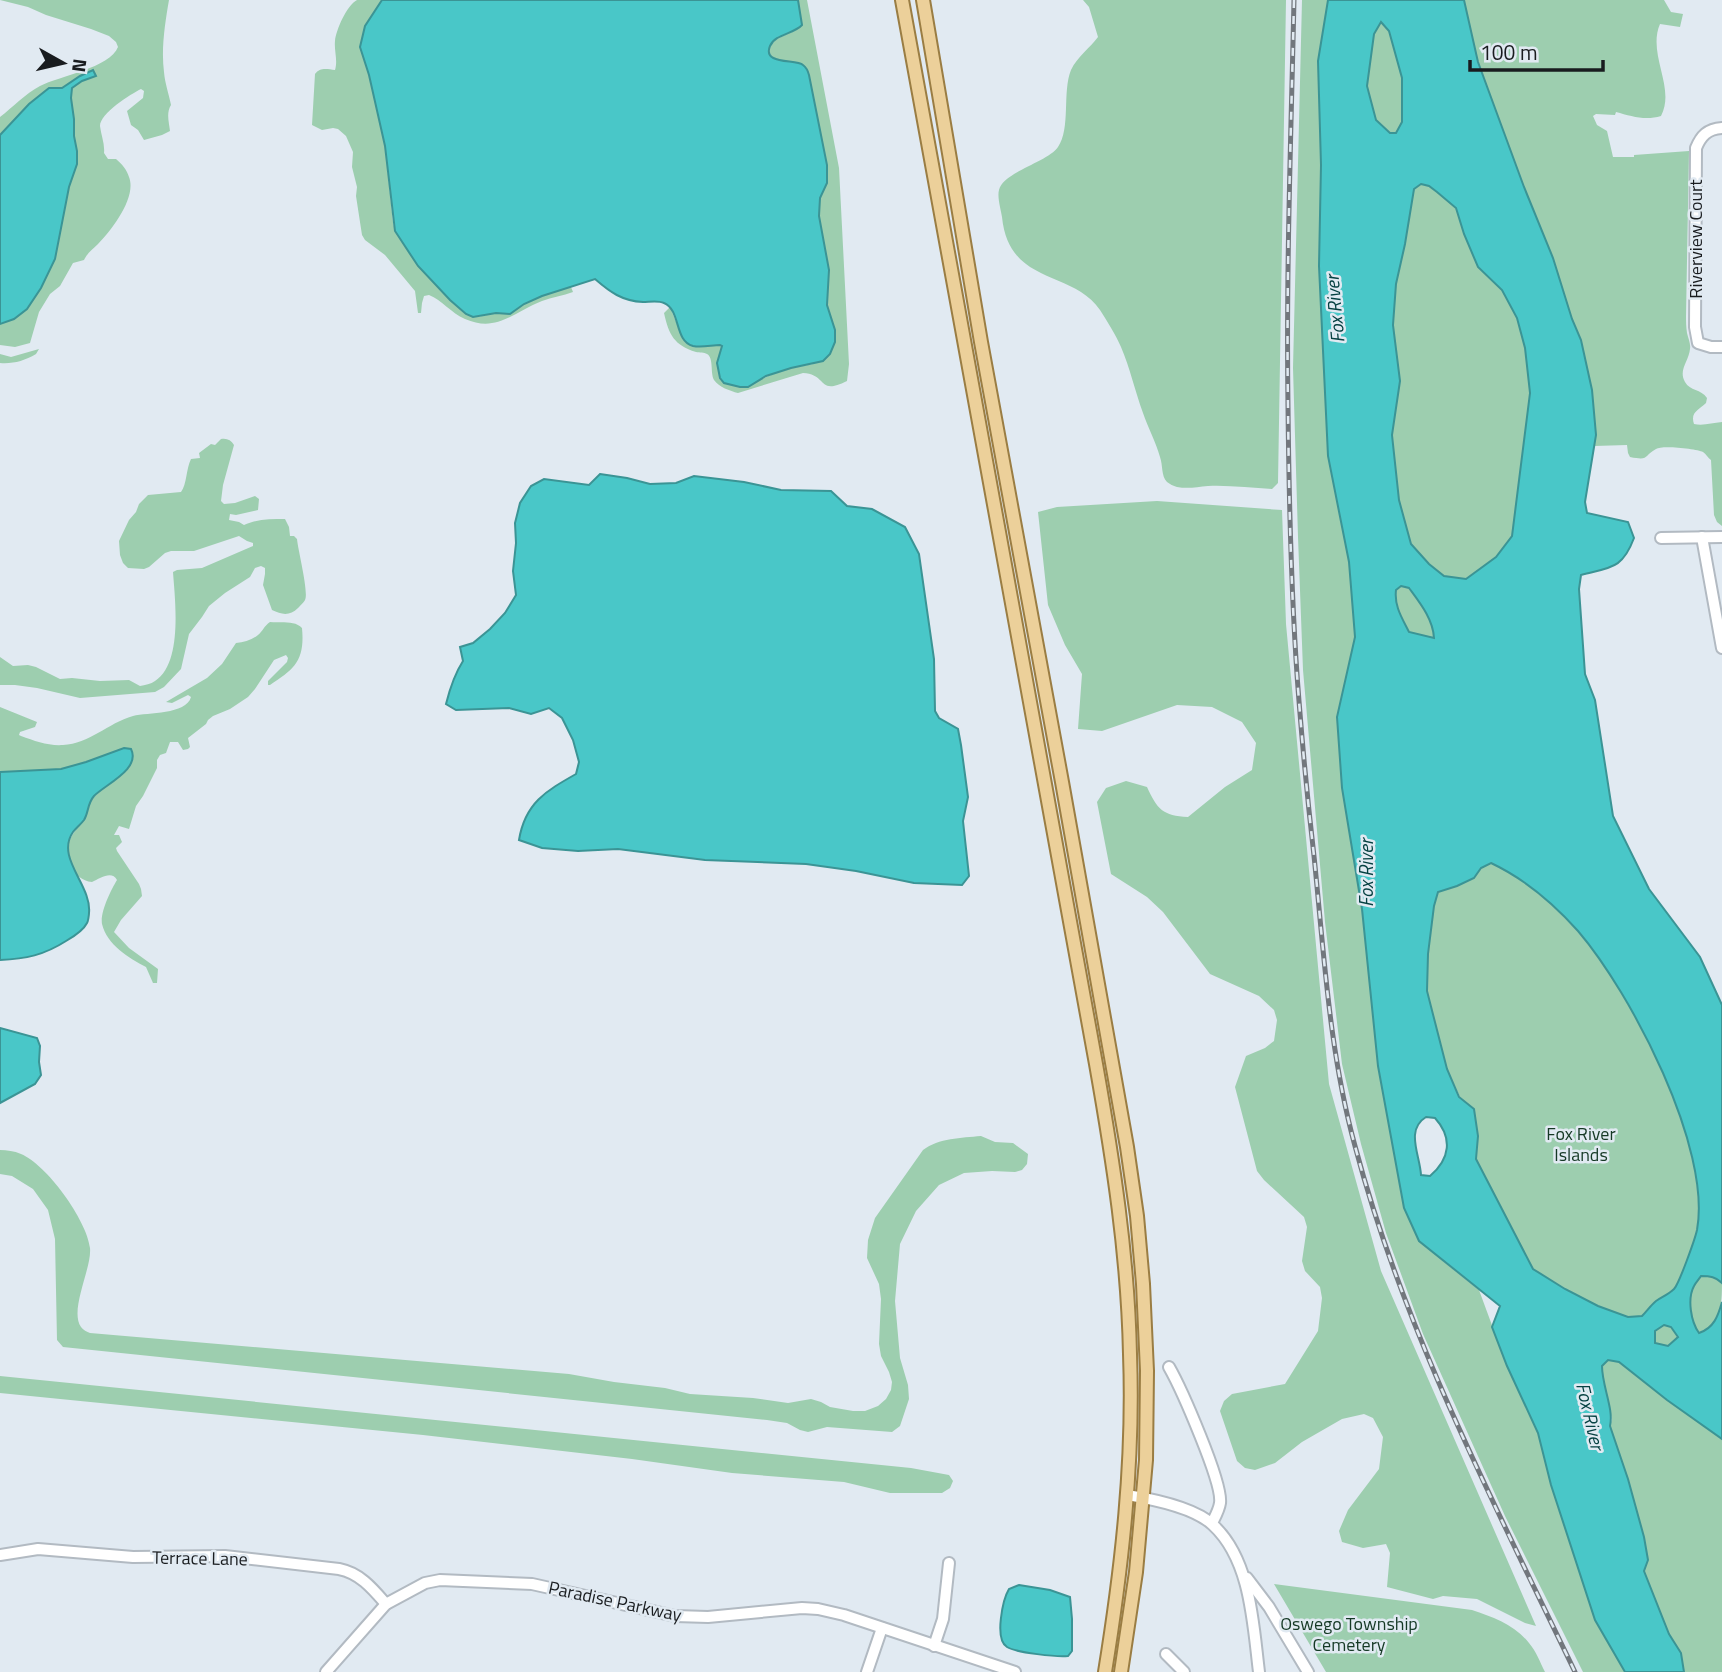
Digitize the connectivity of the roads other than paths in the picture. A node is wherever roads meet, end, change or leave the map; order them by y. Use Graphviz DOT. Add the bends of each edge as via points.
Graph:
graph roads {
  1 [pos="902,0"];
  2 [pos="923,0"];
  3 [pos="1722,128"];
  4 [pos="1722,347"];
  5 [pos="1702,537"];
  6 [pos="1722,537"];
  7 [pos="1661,538"];
  8 [pos="1722,648"];
  9 [pos="1169,1367"];
  10 [pos="1127,1495"];
  11 [pos="1143,1498"];
  12 [pos="1212,1523"];
  13 [pos="0,1555"];
  14 [pos="949,1563"];
  15 [pos="1244,1574"];
  16 [pos="387,1604"];
  17 [pos="881,1628"];
  18 [pos="934,1646"];
  19 [pos="1166,1654"];
  20 [pos="326,1672"];
  21 [pos="867,1672"];
  22 [pos="1012,1672"];
  23 [pos="1105,1672"];
  24 [pos="1121,1672"];
  25 [pos="1184,1672"];
  26 [pos="1259,1672"];
  27 [pos="1308,1672"];
  1 -- 10 [label="main road" via="1111,1151 1122,1230 1130,1355"];
  2 -- 11 [label="main road" via="1129,1158 1143,1294 1147,1422"];
  3 -- 4 [label="street, Riverview Court" via="1701,135 1696,148 1695,327 1698,343"];
  5 -- 6 [label="street"];
  5 -- 7 [label="street"];
  5 -- 8 [label="street"];
  9 -- 12 [label="street" via="1220,1493"];
  10 -- 11 [label="street"];
  10 -- 23 [label="main road"];
  11 -- 12 [label="street"];
  11 -- 24 [label="main road"];
  12 -- 15 [label="street"];
  13 -- 16 [label="street, Terrace Lane" via="43,1549 119,1557 225,1556 339,1569 362,1579"];
  14 -- 18 [label="street" via="943,1619"];
  15 -- 26 [label="street"];
  15 -- 27 [label="street"];
  16 -- 17 [label="street, Paradise Parkway" via="440,1580 532,1584 676,1616 708,1618 818,1609"];
  16 -- 20 [label="street, Paradise Parkway"];
  17 -- 18 [label="street, Paradise Parkway"];
  17 -- 21 [label="street"];
  18 -- 22 [label="street, Paradise Parkway"];
  19 -- 25 [label="street"];
}
